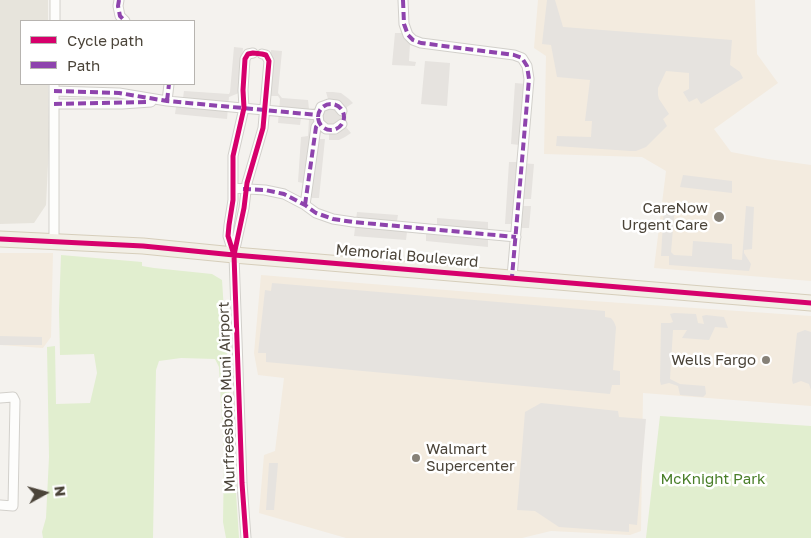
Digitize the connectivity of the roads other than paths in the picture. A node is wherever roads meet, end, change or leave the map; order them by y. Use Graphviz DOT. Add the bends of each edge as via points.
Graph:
graph roads {
  1 [pos="55,0"];
  2 [pos="119,0"];
  3 [pos="403,0"];
  4 [pos="55,20"];
  5 [pos="124,20"];
  6 [pos="169,85"];
  7 [pos="54,87"];
  8 [pos="167,101"];
  9 [pos="54,104"];
  10 [pos="244,108"];
  11 [pos="265,110"];
  12 [pos="342,111"];
  13 [pos="319,119"];
  14 [pos="342,124"];
  15 [pos="233,188"];
  16 [pos="246,189"];
  17 [pos="305,205"];
  18 [pos="516,237"];
  19 [pos="0,239"];
  20 [pos="54,241"];
  21 [pos="234,255"];
  22 [pos="512,277"];
  23 [pos="811,303"];
  24 [pos="0,398"];
  25 [pos="0,506"];
  26 [pos="246,538"];
  1 -- 4 [label="street"];
  2 -- 5 [label="street" via="120,16"];
  3 -- 18 [label="street" via="404,24 413,40 514,55 522,58 527,66 529,79"];
  6 -- 8 [label="street"];
  7 -- 8 [label="street"];
  7 -- 9 [label="street"];
  8 -- 9 [label="street"];
  8 -- 10 [label="street"];
  9 -- 20 [label="street"];
  10 -- 11 [label="street"];
  10 -- 11 [label="street" via="244,59 248,54 257,53 266,55 269,61"];
  10 -- 15 [label="street" via="233,156"];
  11 -- 13 [label="street"];
  11 -- 16 [label="street"];
  12 -- 13 [label="street" via="337,105 329,104 321,107"];
  13 -- 14 [label="street" via="330,130"];
  13 -- 17 [label="street"];
  15 -- 16 [label="street"];
  15 -- 21 [label="street" via="228,236"];
  16 -- 17 [label="street" via="284,194"];
  16 -- 21 [label="street"];
  17 -- 18 [label="street" via="316,214 352,222"];
  18 -- 22 [label="street"];
  19 -- 20 [label="main road, Memorial Boulevard"];
  20 -- 21 [label="main road, Memorial Boulevard"];
  21 -- 22 [label="main road, Memorial Boulevard"];
  21 -- 26 [label="street, Murfreesboro Muni Airport"];
  22 -- 23 [label="main road, Memorial Boulevard"];
  24 -- 25 [label="street" via="13,397 15,401 13,506"];
}
